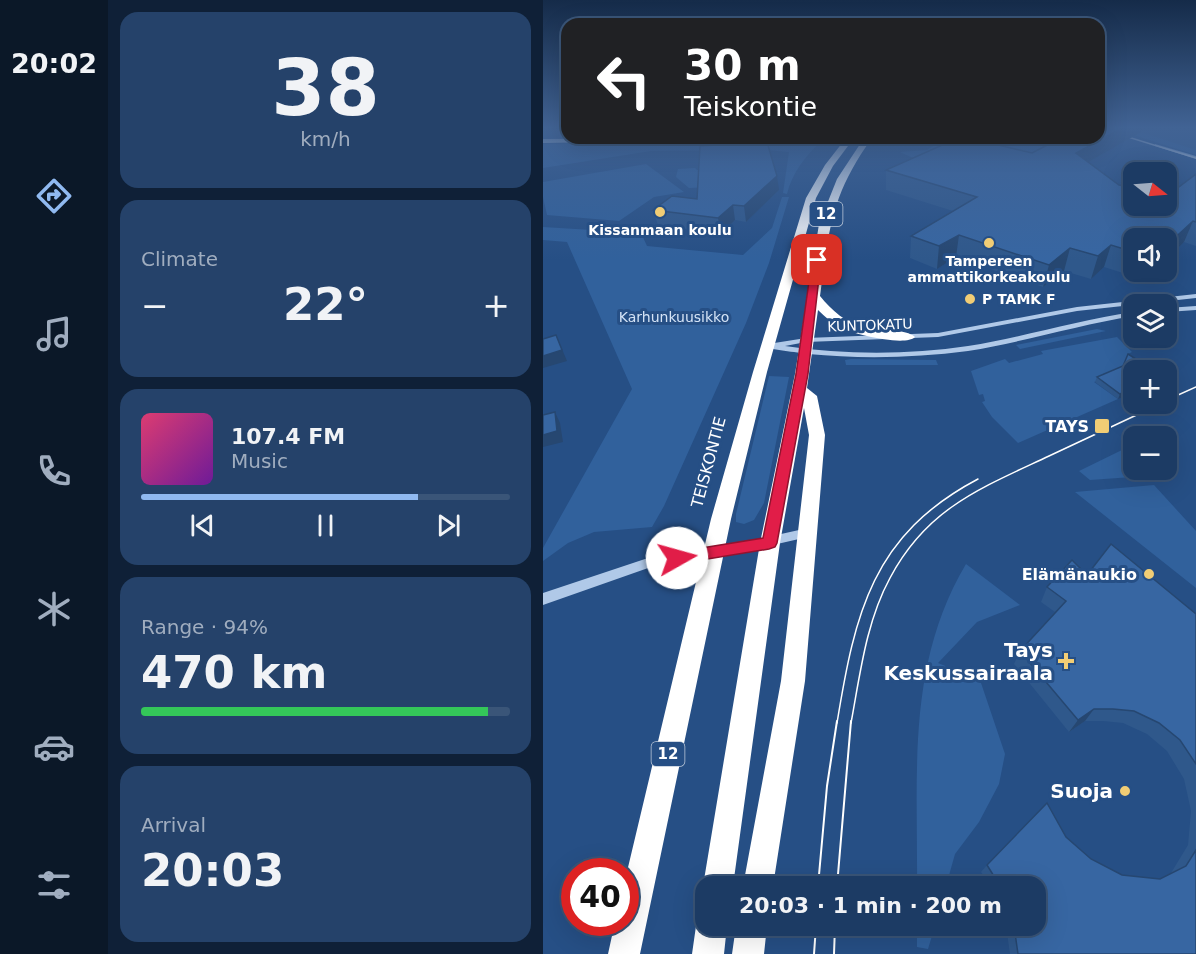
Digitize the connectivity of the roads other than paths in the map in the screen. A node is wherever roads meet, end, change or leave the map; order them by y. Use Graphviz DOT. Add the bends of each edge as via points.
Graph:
graph roads {
  1 [pos="825,172"];
  2 [pos="844,172"];
  3 [pos="813,296"];
  4 [pos="1196,296"];
  5 [pos="1196,308"];
  6 [pos="1177,309"];
  7 [pos="1123,316"];
  8 [pos="908,338"];
  9 [pos="768,346"];
  10 [pos="805,346"];
  11 [pos="799,390"];
  12 [pos="808,533"];
  13 [pos="769,543"];
  14 [pos="713,554"];
  15 [pos="543,599"];
  16 [pos="719,876"];
  17 [pos="760,876"];
  18 [pos="711,936"];
  19 [pos="751,936"];
  20 [pos="624,954"];
  21 [pos="708,954"];
  22 [pos="748,954"];
  1 -- 9 [label="highway, TEISKONTIE / 12" via="811,198"];
  2 -- 3 [label="highway, 12" via="830,202"];
  3 -- 8 [label="highway" via="830,317 842,324"];
  3 -- 10 [label="highway, 12"];
  4 -- 8 [label="street, KUNTOKATU" via="1087,308 962,332"];
  5 -- 6 [label="street"];
  7 -- 10 [label="street, KUNTOKATU" via="944,351"];
  8 -- 10 [label="street, KUNTOKATU"];
  9 -- 10 [label="street, KUNTOKATU"];
  9 -- 14 [label="highway, TEISKONTIE / 12"];
  10 -- 11 [label="highway, 12"];
  11 -- 12 [label="highway" via="809,396 817,435"];
  11 -- 13 [label="highway, 12"];
  12 -- 13 [label="street"];
  12 -- 17 [label="highway" via="793,681"];
  13 -- 14 [label="street"];
  13 -- 16 [label="highway, 12"];
  14 -- 15 [label="street" via="651,562"];
  14 -- 20 [label="highway, TEISKONTIE / 12"];
  18 -- 21 [label="highway"];
  19 -- 22 [label="highway"];
}
